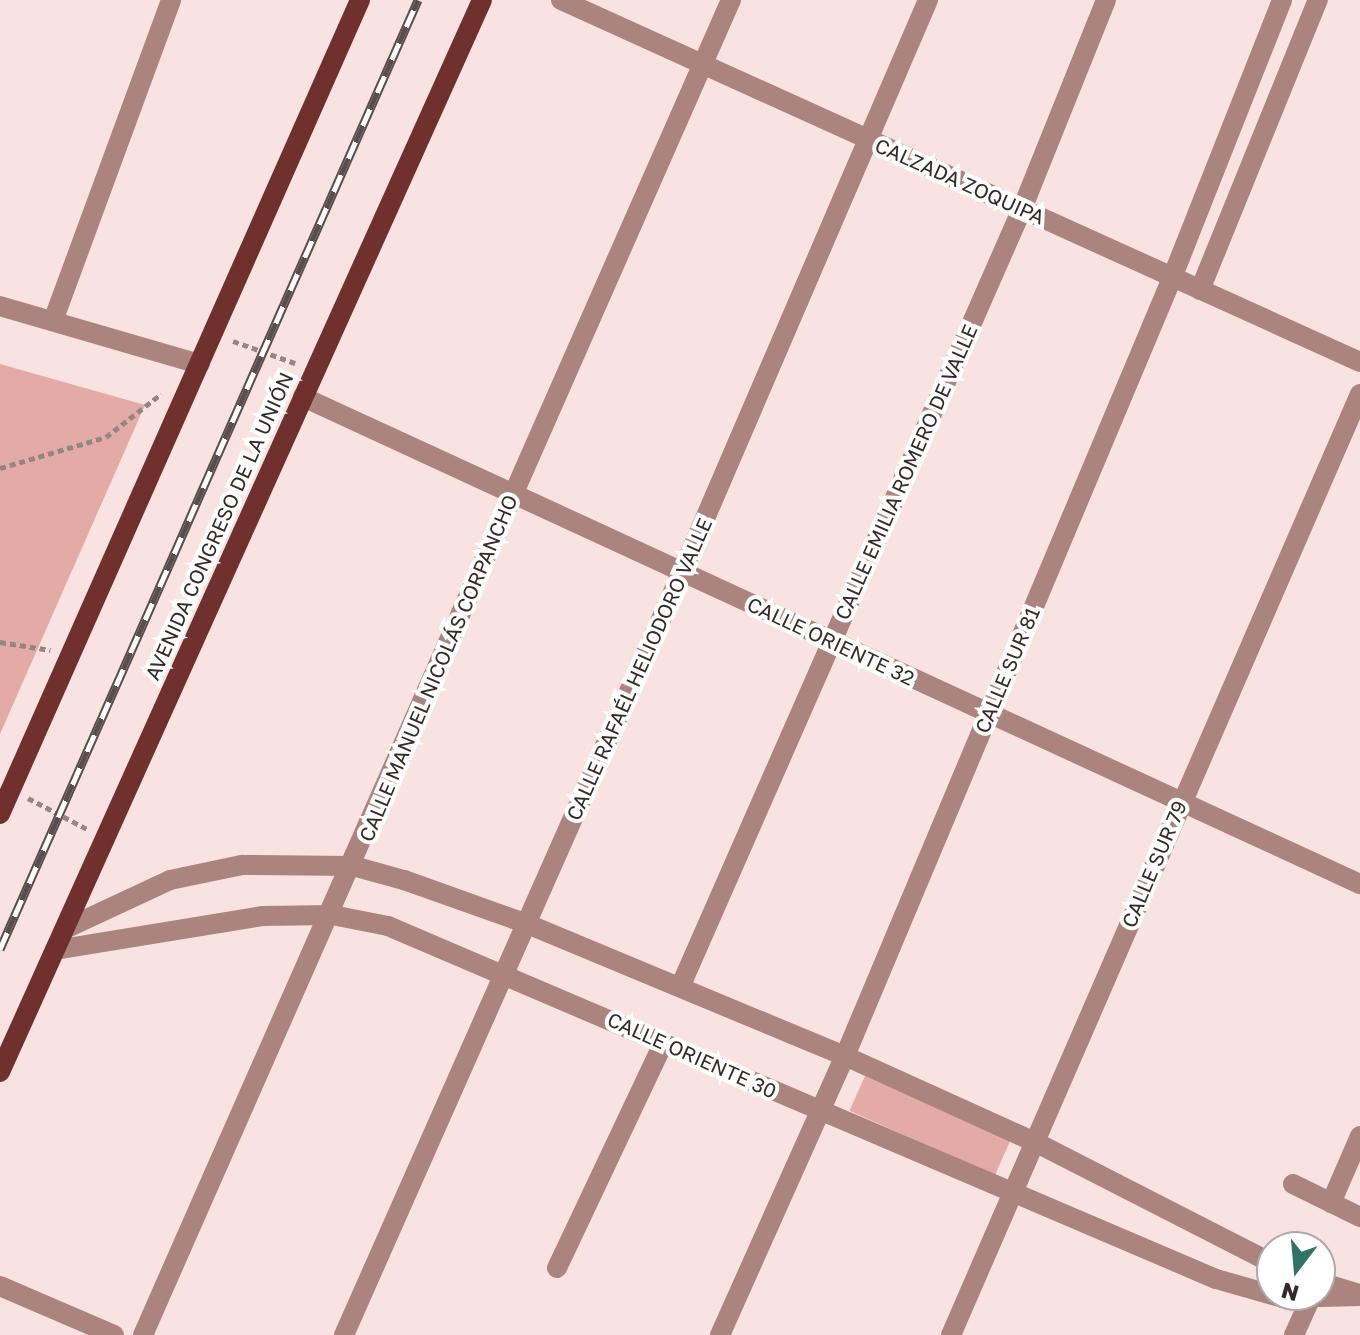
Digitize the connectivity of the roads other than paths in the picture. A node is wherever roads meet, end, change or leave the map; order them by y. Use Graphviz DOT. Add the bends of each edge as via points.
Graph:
graph roads {
  1 [pos="171,0"];
  2 [pos="360,0"];
  3 [pos="482,0"];
  4 [pos="561,0"];
  5 [pos="731,0"];
  6 [pos="928,0"];
  7 [pos="1106,0"];
  8 [pos="1282,0"];
  9 [pos="1318,0"];
  10 [pos="704,65"];
  11 [pos="871,140"];
  12 [pos="1022,209"];
  13 [pos="1172,278"];
  14 [pos="1200,290"];
  15 [pos="0,306"];
  16 [pos="53,321"];
  17 [pos="1360,362"];
  18 [pos="200,364"];
  19 [pos="1360,394"];
  20 [pos="303,397"];
  21 [pos="514,494"];
  22 [pos="682,572"];
  23 [pos="832,642"];
  24 [pos="988,714"];
  25 [pos="1180,802"];
  26 [pos="0,814"];
  27 [pos="353,866"];
  28 [pos="1360,884"];
  29 [pos="332,915"];
  30 [pos="525,923"];
  31 [pos="65,929"];
  32 [pos="55,950"];
  33 [pos="503,972"];
  34 [pos="681,985"];
  35 [pos="664,1042"];
  36 [pos="845,1056"];
  37 [pos="0,1072"];
  38 [pos="821,1112"];
  39 [pos="1360,1136"];
  40 [pos="1037,1143"];
  41 [pos="1293,1184"];
  42 [pos="1014,1192"];
  43 [pos="1331,1203"];
  44 [pos="1360,1217"];
  45 [pos="1256,1255"];
  46 [pos="557,1268"];
  47 [pos="0,1286"];
  48 [pos="1256,1287"];
  49 [pos="1336,1288"];
  50 [pos="1360,1296"];
  51 [pos="1336,1297"];
  52 [pos="1304,1311"];
  53 [pos="114,1335"];
  54 [pos="143,1335"];
  55 [pos="344,1335"];
  56 [pos="720,1335"];
  57 [pos="951,1335"];
  58 [pos="1294,1335"];
  1 -- 16 [label="street"];
  2 -- 18 [label="main road"];
  3 -- 20 [label="main road, AVENIDA CONGRESO DE LA UNIÓN"];
  4 -- 10 [label="street, CALZADA ZOQUIPA"];
  5 -- 10 [label="street, CALLE MANUEL NICOLÁS CORPANCHO"];
  6 -- 11 [label="street, CALLE RAFAÉL HELIODORO VALLE"];
  7 -- 12 [label="street, CALLE EMILIA ROMERO DE VALLE"];
  8 -- 13 [label="street, CALLE SUR 81"];
  9 -- 14 [label="street"];
  10 -- 11 [label="street, CALZADA ZOQUIPA"];
  10 -- 21 [label="street, CALLE MANUEL NICOLÁS CORPANCHO"];
  11 -- 12 [label="street, CALZADA ZOQUIPA"];
  11 -- 22 [label="street, CALLE RAFAÉL HELIODORO VALLE"];
  12 -- 13 [label="street, CALZADA ZOQUIPA"];
  12 -- 23 [label="street, CALLE EMILIA ROMERO DE VALLE"];
  13 -- 14 [label="street, CALZADA ZOQUIPA"];
  13 -- 24 [label="street, CALLE SUR 81"];
  14 -- 17 [label="street, CALZADA ZOQUIPA"];
  15 -- 16 [label="street"];
  16 -- 18 [label="street"];
  18 -- 26 [label="main road"];
  19 -- 25 [label="street, CALLE SUR 79"];
  20 -- 21 [label="street, CALLE ORIENTE 32"];
  20 -- 31 [label="main road, AVENIDA CONGRESO DE LA UNIÓN"];
  21 -- 22 [label="street, CALLE ORIENTE 32"];
  21 -- 27 [label="street, CALLE MANUEL NICOLÁS CORPANCHO"];
  22 -- 23 [label="street, CALLE ORIENTE 32"];
  22 -- 30 [label="street, CALLE RAFAÉL HELIODORO VALLE"];
  23 -- 24 [label="street, CALLE ORIENTE 32"];
  23 -- 34 [label="street, CALLE EMILIA ROMERO DE VALLE"];
  24 -- 25 [label="street, CALLE ORIENTE 32"];
  24 -- 36 [label="street, CALLE SUR 81"];
  25 -- 28 [label="street, CALLE ORIENTE 32"];
  25 -- 40 [label="street, CALLE SUR 79"];
  27 -- 29 [label="street, CALLE MANUEL NICOLÁS CORPANCHO"];
  27 -- 30 [label="street"];
  27 -- 31 [label="street" via="242,865 170,880"];
  29 -- 32 [label="street, CALLE ORIENTE 30" via="220,921"];
  29 -- 33 [label="street, CALLE ORIENTE 30" via="388,926"];
  29 -- 54 [label="street, CALLE MANUEL NICOLÁS CORPANCHO"];
  30 -- 33 [label="street, CALLE RAFAÉL HELIODORO VALLE"];
  30 -- 34 [label="street"];
  31 -- 32 [label="main road, AVENIDA CONGRESO DE LA UNIÓN"];
  32 -- 37 [label="main road, AVENIDA CONGRESO DE LA UNIÓN"];
  33 -- 35 [label="street, CALLE ORIENTE 30"];
  33 -- 55 [label="street, CALLE RAFAÉL HELIODORO VALLE"];
  34 -- 36 [label="street"];
  35 -- 38 [label="street, CALLE ORIENTE 30"];
  35 -- 46 [label="street"];
  36 -- 38 [label="street, CALLE SUR 81"];
  36 -- 40 [label="street"];
  38 -- 42 [label="street, CALLE ORIENTE 30"];
  38 -- 56 [label="street, CALLE SUR 81"];
  39 -- 43 [label="street"];
  40 -- 42 [label="street, CALLE SUR 79"];
  40 -- 45 [label="street"];
  41 -- 43 [label="street"];
  42 -- 48 [label="street, CALLE ORIENTE 30" via="1216,1279"];
  42 -- 57 [label="street, CALLE SUR 79"];
  43 -- 44 [label="street"];
  47 -- 53 [label="street"];
  49 -- 50 [label="street"];
  50 -- 51 [label="street, CALLE ORIENTE 30"];
  52 -- 58 [label="street"];
}
